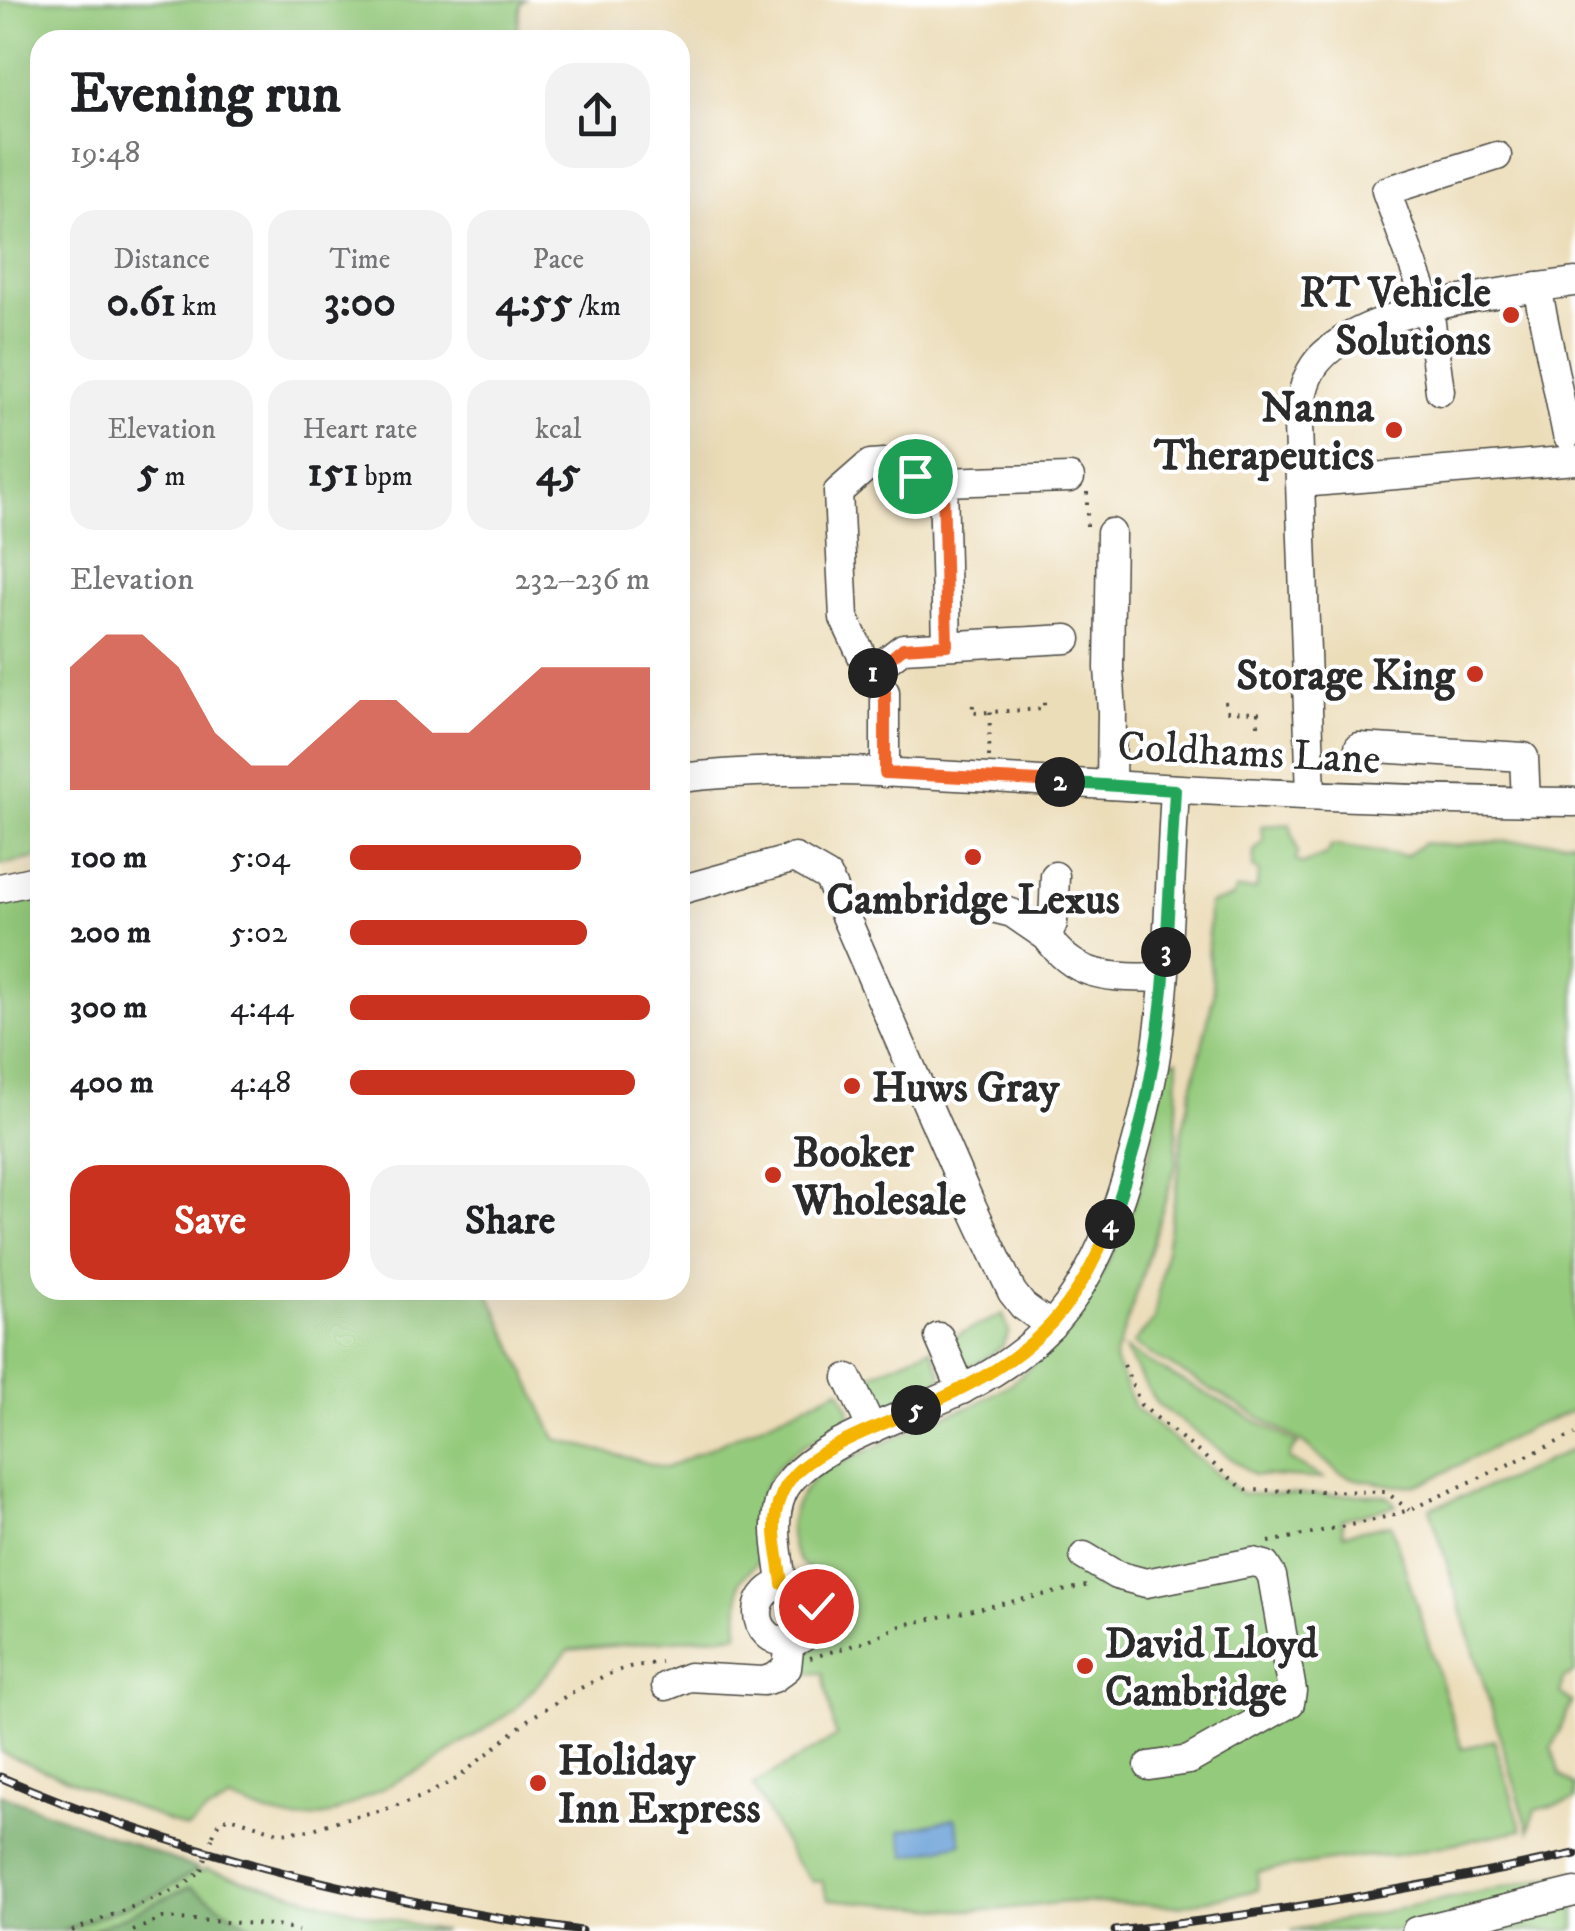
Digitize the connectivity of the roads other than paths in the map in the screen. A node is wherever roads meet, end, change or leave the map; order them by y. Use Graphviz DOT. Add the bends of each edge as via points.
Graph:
graph roads {
  1 [pos="1497,156"];
  2 [pos="1575,282"];
  3 [pos="1529,289"];
  4 [pos="1428,308"];
  5 [pos="1440,391"];
  6 [pos="1542,396"];
  7 [pos="1571,447"];
  8 [pos="1070,478"];
  9 [pos="943,482"];
  10 [pos="1300,483"];
  11 [pos="1111,532"];
  12 [pos="1067,639"];
  13 [pos="947,645"];
  14 [pos="872,672"];
  15 [pos="1358,747"];
  16 [pos="885,773"];
  17 [pos="690,777"];
  18 [pos="1111,786"];
  19 [pos="1175,790"];
  20 [pos="1311,795"];
  21 [pos="1526,802"];
  22 [pos="1575,802"];
  23 [pos="1055,876"];
  24 [pos="30,880"];
  25 [pos="690,887"];
  26 [pos="0,888"];
  27 [pos="988,907"];
  28 [pos="1047,937"];
  29 [pos="1164,978"];
  30 [pos="1052,1326"];
  31 [pos="939,1337"];
  32 [pos="848,1378"];
  33 [pos="962,1390"];
  34 [pos="872,1429"];
  35 [pos="1084,1556"];
  36 [pos="782,1584"];
  37 [pos="790,1641"];
  38 [pos="666,1686"];
  39 [pos="1149,1766"];
  40 [pos="1575,1892"];
  41 [pos="1416,1931"];
  1 -- 4 [label="street" via="1386,191"];
  2 -- 3 [label="street"];
  3 -- 4 [label="street"];
  3 -- 6 [label="street"];
  3 -- 7 [label="street"];
  4 -- 5 [label="street"];
  4 -- 10 [label="street" via="1359,330 1316,362 1304,384 1298,425"];
  7 -- 10 [label="street" via="1521,476"];
  8 -- 9 [label="street"];
  9 -- 13 [label="street"];
  9 -- 14 [label="street" via="915,476 898,462 870,464 838,492 844,618"];
  10 -- 20 [label="street"];
  11 -- 18 [label="street"];
  12 -- 13 [label="street"];
  13 -- 14 [label="street" via="903,648"];
  14 -- 16 [label="street" via="885,692"];
  15 -- 21 [label="street" via="1524,758"];
  16 -- 17 [label="street, Coldhams Lane"];
  16 -- 18 [label="street, Coldhams Lane"];
  18 -- 19 [label="street, Coldhams Lane"];
  19 -- 20 [label="street, Coldhams Lane"];
  19 -- 29 [label="street"];
  20 -- 21 [label="street, Coldhams Lane"];
  21 -- 22 [label="street, Coldhams Lane"];
  23 -- 28 [label="street"];
  24 -- 26 [label="street"];
  25 -- 30 [label="street" via="795,858 828,877 1012,1292"];
  27 -- 28 [label="street"];
  28 -- 29 [label="street" via="1066,960 1092,973"];
  29 -- 30 [label="street" via="1151,1080 1124,1184 1090,1270"];
  30 -- 33 [label="street"];
  31 -- 33 [label="street"];
  32 -- 34 [label="street"];
  33 -- 34 [label="street"];
  34 -- 36 [label="street" via="809,1462 782,1493 776,1539"];
  35 -- 39 [label="street" via="1116,1575 1146,1582 1253,1562 1272,1576 1290,1703 1189,1760"];
  36 -- 37 [label="street" via="767,1592 758,1614 768,1634"];
  36 -- 37 [label="street" via="805,1590 816,1606 808,1632"];
  37 -- 38 [label="street" via="787,1668 774,1678 689,1676"];
  40 -- 41 [label="street"];
}
